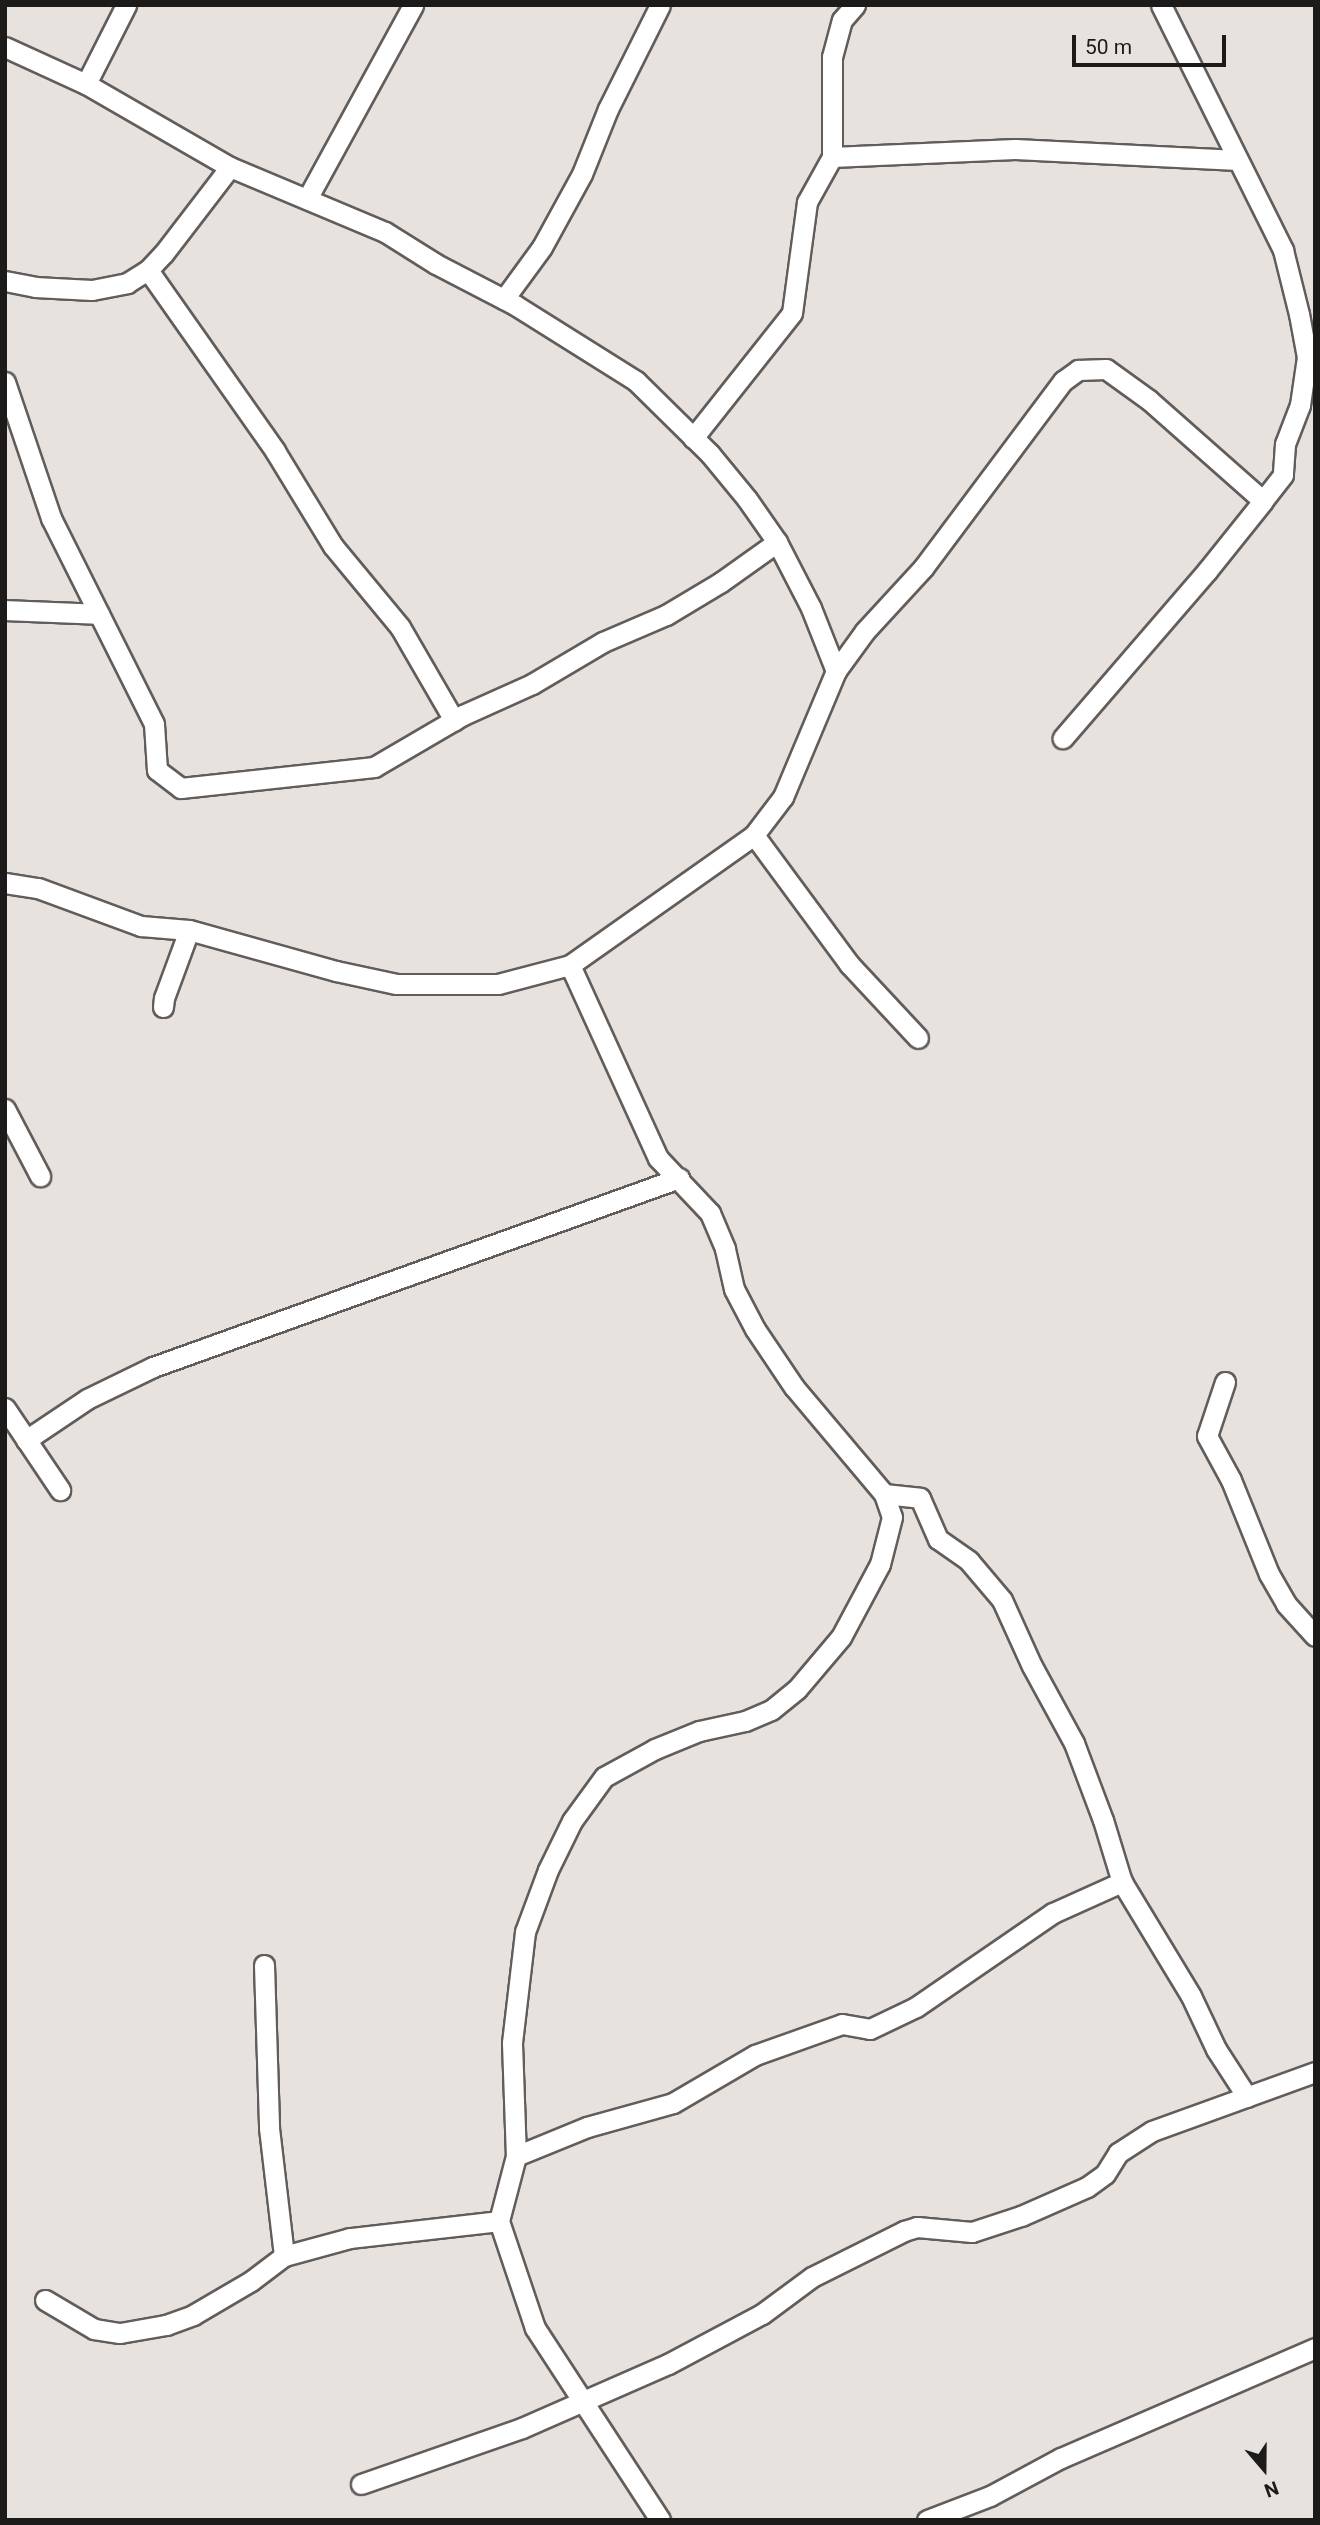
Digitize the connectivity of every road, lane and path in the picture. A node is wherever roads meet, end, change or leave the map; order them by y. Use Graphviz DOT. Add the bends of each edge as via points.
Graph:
graph roads {
  1 [pos="126,5"];
  2 [pos="413,5"];
  3 [pos="660,5"];
  4 [pos="855,5"];
  5 [pos="1161,5"];
  6 [pos="5,47"];
  7 [pos="86,84"];
  8 [pos="832,157"];
  9 [pos="1238,160"];
  10 [pos="230,167"];
  11 [pos="307,199"];
  12 [pos="148,270"];
  13 [pos="5,281"];
  14 [pos="504,299"];
  15 [pos="5,382"];
  16 [pos="693,438"];
  17 [pos="1262,501"];
  18 [pos="777,542"];
  19 [pos="5,610"];
  20 [pos="99,614"];
  21 [pos="836,671"];
  22 [pos="454,720"];
  23 [pos="1063,738"];
  24 [pos="754,835"];
  25 [pos="5,883"];
  26 [pos="189,930"];
  27 [pos="570,965"];
  28 [pos="163,1007"];
  29 [pos="918,1038"];
  30 [pos="5,1109"];
  31 [pos="40,1175"];
  32 [pos="679,1178"];
  33 [pos="1225,1382"];
  34 [pos="5,1408"];
  35 [pos="26,1440"];
  36 [pos="60,1490"];
  37 [pos="884,1494"];
  38 [pos="920,1498"];
  39 [pos="892,1517"];
  40 [pos="1315,1636"];
  41 [pos="1122,1882"];
  42 [pos="264,1965"];
  43 [pos="1315,2072"];
  44 [pos="1247,2097"];
  45 [pos="516,2156"];
  46 [pos="499,2221"];
  47 [pos="284,2256"];
  48 [pos="45,2300"];
  49 [pos="1315,2348"];
  50 [pos="583,2402"];
  51 [pos="360,2484"];
  52 [pos="660,2520"];
  53 [pos="927,2520"];
  1 -- 7 [label="street"];
  2 -- 11 [label="street"];
  3 -- 14 [label="street" via="608,109 582,174 542,247"];
  4 -- 8 [label="street" via="842,20 832,57"];
  5 -- 9 [label="street"];
  6 -- 7 [label="street"];
  7 -- 10 [label="street"];
  8 -- 9 [label="street" via="1015,149"];
  8 -- 16 [label="street" via="807,202 792,313"];
  9 -- 17 [label="street" via="1283,250 1307,357 1300,405 1285,444 1283,475"];
  10 -- 11 [label="street"];
  10 -- 12 [label="street"];
  11 -- 14 [label="street" via="385,232"];
  12 -- 13 [label="street" via="127,283 92,290"];
  12 -- 22 [label="street" via="275,452 333,546 400,626"];
  14 -- 16 [label="street" via="636,381"];
  15 -- 20 [label="street" via="51,517"];
  16 -- 18 [label="street" via="747,499"];
  17 -- 21 [label="street" via="1106,369 1078,370 1063,381 923,568 865,631"];
  17 -- 23 [label="street"];
  18 -- 21 [label="street"];
  18 -- 22 [label="street" via="666,615 603,642 532,684"];
  19 -- 20 [label="street"];
  20 -- 22 [label="street" via="153,724 157,770 181,788 374,767"];
  21 -- 24 [label="street" via="783,797"];
  24 -- 27 [label="street"];
  24 -- 29 [label="street" via="849,964"];
  25 -- 26 [label="street" via="38,888 141,926"];
  26 -- 27 [label="street" via="396,984 498,985"];
  26 -- 28 [label="street"];
  27 -- 32 [label="street" via="658,1158"];
  30 -- 31 [label="street"];
  32 -- 35 [label="street" via="153,1367 87,1399"];
  32 -- 37 [label="street" via="710,1213 734,1289 755,1329 794,1387"];
  33 -- 40 [label="street" via="1207,1436 1231,1480 1269,1574 1286,1604"];
  34 -- 35 [label="street"];
  35 -- 36 [label="street"];
  37 -- 38 [label="street"];
  37 -- 39 [label="street"];
  38 -- 39 [label="street"];
  38 -- 41 [label="street" via="938,1539 969,1561 1002,1600 1074,1744"];
  39 -- 45 [label="street" via="880,1564 841,1637 797,1689 771,1710 699,1731 604,1777 572,1821 525,1932 513,2043"];
  41 -- 44 [label="street"];
  41 -- 45 [label="street" via="1053,1913 916,2007 870,2029 842,2024 830,2028 755,2055 673,2103 587,2127"];
  42 -- 47 [label="street" via="269,2128"];
  43 -- 44 [label="street"];
  44 -- 50 [label="street" via="1152,2131 1118,2153 1105,2174 1087,2187 1021,2216 972,2232 917,2227 904,2231 812,2277 762,2314"];
  45 -- 46 [label="street"];
  46 -- 47 [label="street" via="350,2238"];
  46 -- 50 [label="street" via="535,2328"];
  47 -- 48 [label="street" via="193,2315 166,2325 120,2333 94,2329"];
  49 -- 53 [label="street" via="1061,2458 990,2496"];
  50 -- 51 [label="street"];
  50 -- 52 [label="street"];
}
